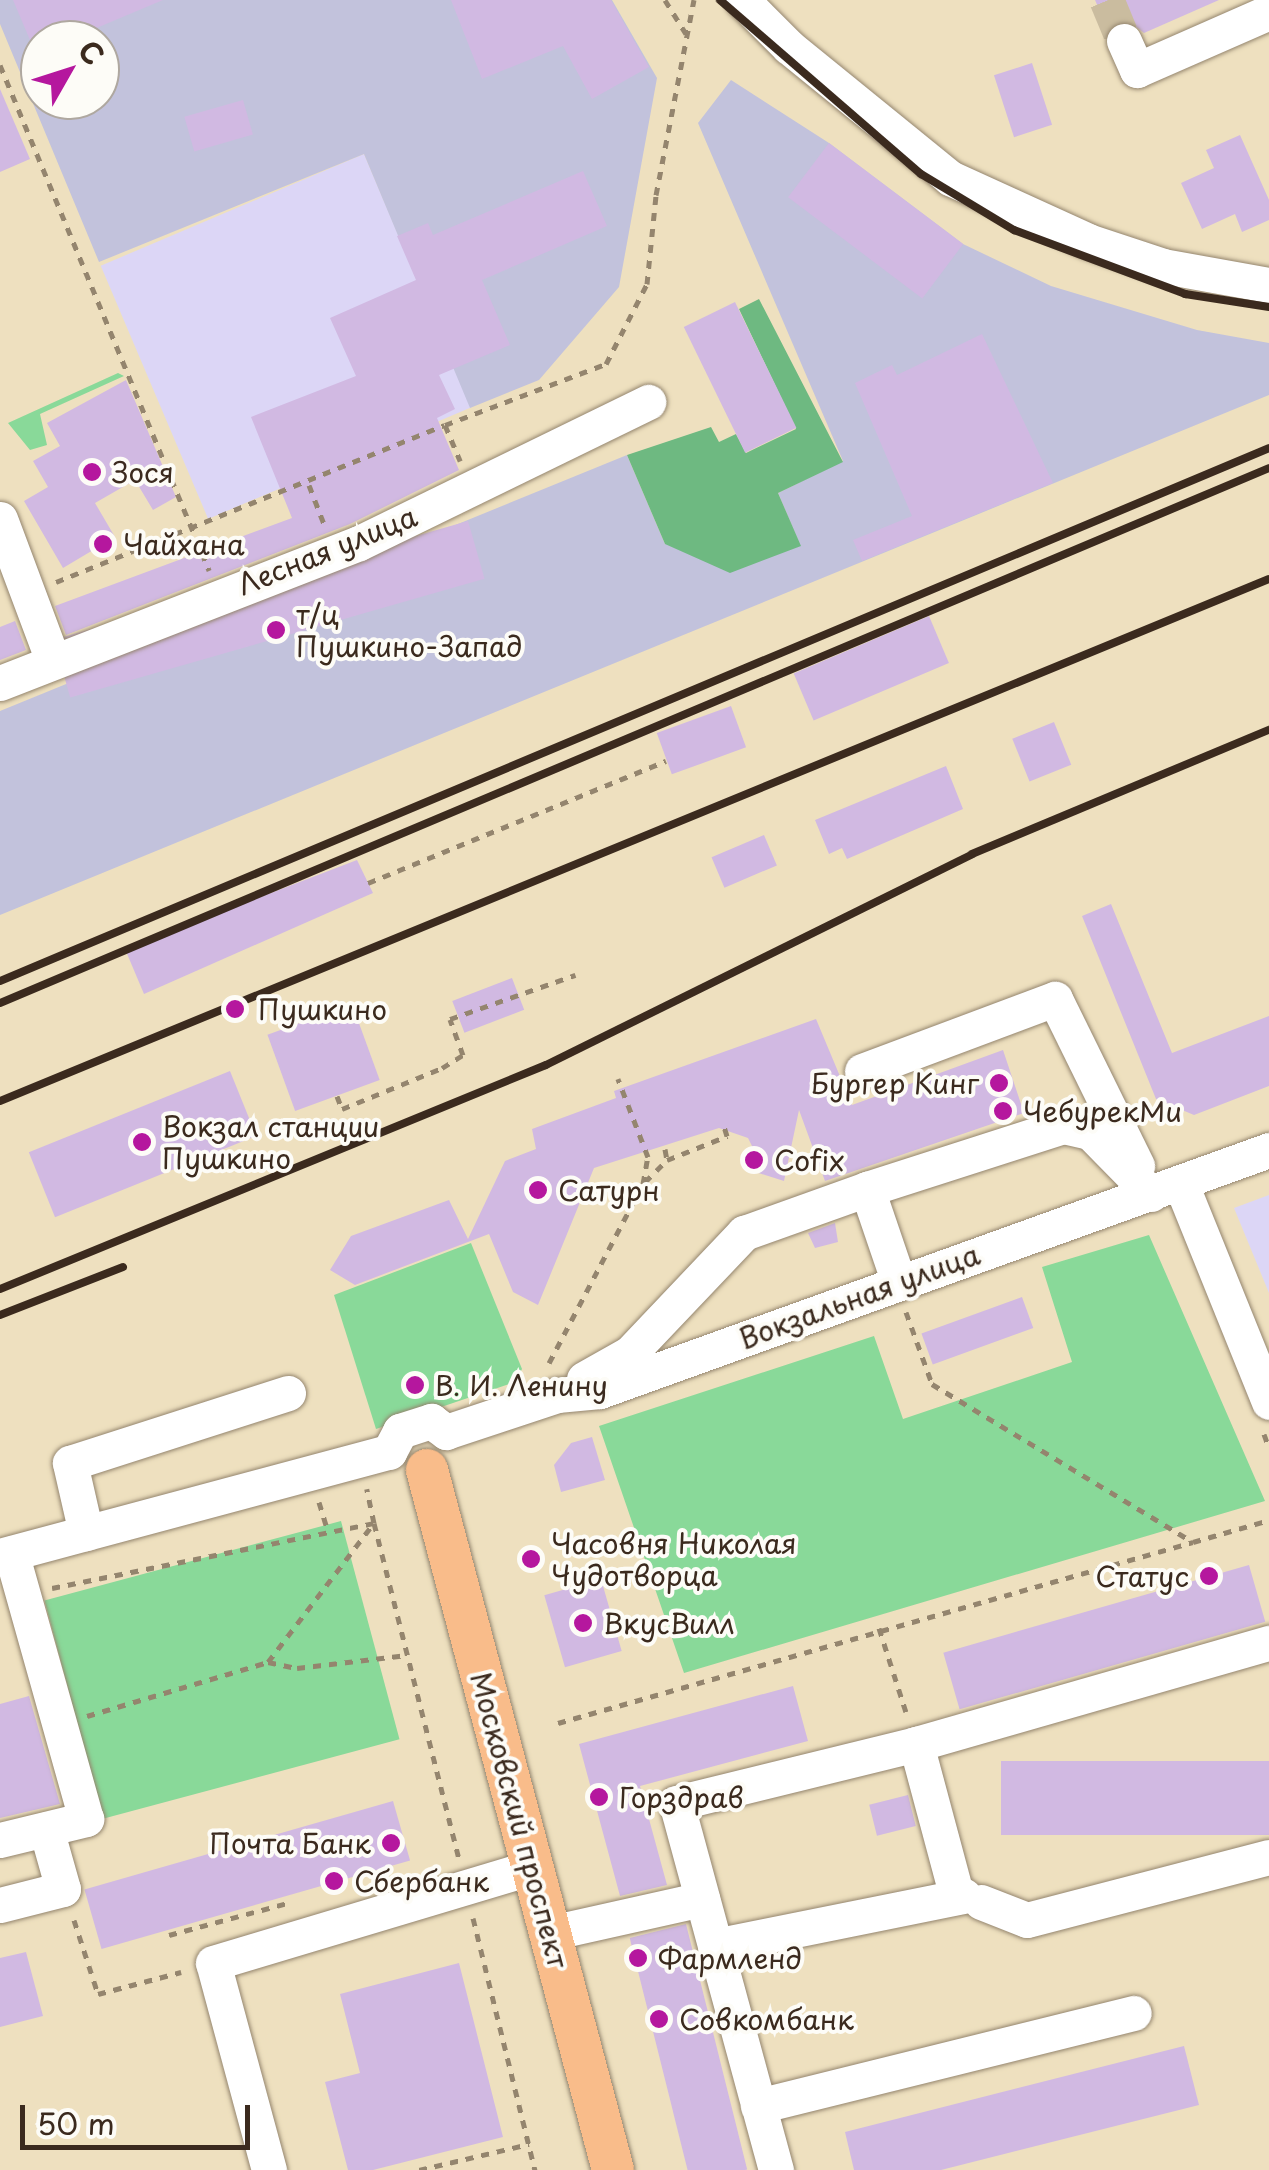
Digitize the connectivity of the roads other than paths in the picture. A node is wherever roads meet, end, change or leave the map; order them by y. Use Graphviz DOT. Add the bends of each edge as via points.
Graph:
graph roads {
  1 [pos="742,0"];
  2 [pos="1269,12"];
  3 [pos="1124,41"];
  4 [pos="1269,285"];
  5 [pos="648,402"];
  6 [pos="0,519"];
  7 [pos="53,661"];
  8 [pos="0,684"];
  9 [pos="862,1071"];
  10 [pos="1269,1150"];
  11 [pos="867,1188"];
  12 [pos="1166,1189"];
  13 [pos="898,1280"];
  14 [pos="552,1381"];
  15 [pos="288,1393"];
  16 [pos="1269,1402"];
  17 [pos="437,1451"];
  18 [pos="375,1455"];
  19 [pos="86,1533"];
  20 [pos="6,1554"];
  21 [pos="1269,1643"];
  22 [pos="916,1744"];
  23 [pos="46,1829"];
  24 [pos="0,1840"];
  25 [pos="1269,1856"];
  26 [pos="533,1866"];
  27 [pos="967,1898"];
  28 [pos="702,1899"];
  29 [pos="0,1905"];
  30 [pos="550,1933"];
  31 [pos="715,1946"];
  32 [pos="1134,2013"];
  33 [pos="758,2106"];
  34 [pos="270,2170"];
  35 [pos="613,2170"];
  36 [pos="776,2170"];
  1 -- 4 [label="street" via="804,60 950,178 1144,260"];
  2 -- 3 [label="street" via="1137,70"];
  5 -- 7 [label="street, Лесная улица" via="359,543"];
  6 -- 7 [label="street"];
  7 -- 8 [label="street, Лесная улица"];
  9 -- 12 [label="street" via="1055,999"];
  10 -- 12 [label="street, Вокзальная улица"];
  11 -- 12 [label="street" via="1062,1126 1090,1132"];
  11 -- 13 [label="street"];
  11 -- 14 [label="street" via="744,1233 630,1352"];
  12 -- 13 [label="street, Вокзальная улица"];
  12 -- 16 [label="street"];
  13 -- 14 [label="street, Вокзальная улица" via="600,1391"];
  14 -- 17 [label="street, Вокзальная улица"];
  15 -- 19 [label="street" via="70,1464"];
  17 -- 18 [label="street" via="406,1469"];
  17 -- 18 [label="street, Вокзальная улица" via="431,1421 400,1431"];
  17 -- 26 [label="main road, Московский проспект"];
  18 -- 19 [label="street, Вокзальная улица"];
  19 -- 20 [label="street, Вокзальная улица"];
  20 -- 23 [label="street" via="26,1593 86,1819"];
  21 -- 22 [label="street"];
  22 -- 27 [label="street"];
  22 -- 28 [label="street" via="676,1803"];
  23 -- 24 [label="street"];
  23 -- 29 [label="street" via="63,1889"];
  25 -- 27 [label="street" via="1027,1920"];
  26 -- 30 [label="main road, Московский проспект"];
  26 -- 34 [label="street" via="213,1963"];
  27 -- 31 [label="street"];
  28 -- 30 [label="street"];
  28 -- 31 [label="street"];
  30 -- 35 [label="main road, Московский проспект"];
  31 -- 33 [label="street"];
  32 -- 33 [label="street"];
  33 -- 36 [label="street"];
}
